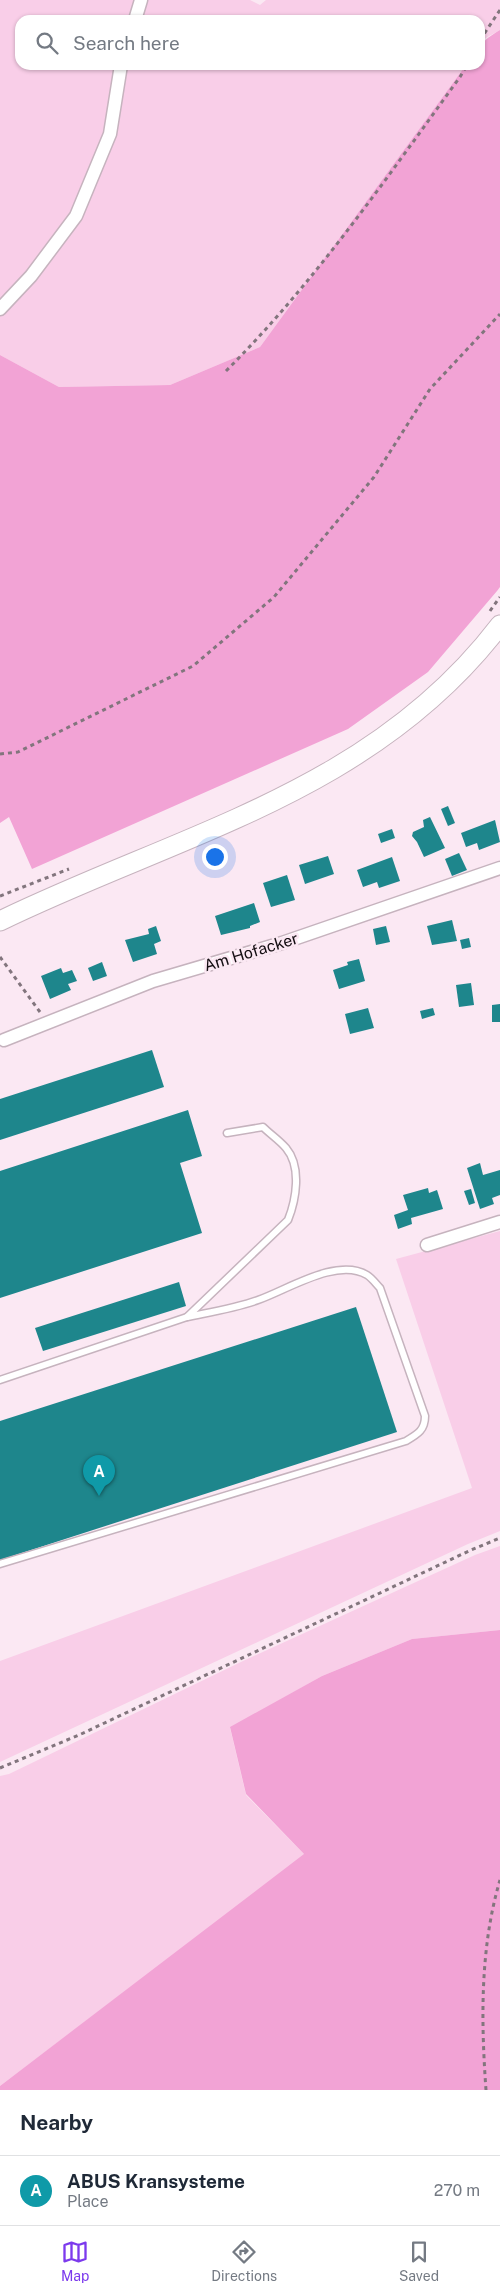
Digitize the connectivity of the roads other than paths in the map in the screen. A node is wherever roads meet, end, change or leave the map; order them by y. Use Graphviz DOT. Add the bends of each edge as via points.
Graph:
graph roads {
  1 [pos="141,0"];
  2 [pos="136,15"];
  3 [pos="121,70"];
  4 [pos="0,309"];
  5 [pos="494,619"];
  6 [pos="500,868"];
  7 [pos="0,920"];
  8 [pos="4,1040"];
  9 [pos="228,1133"];
  10 [pos="500,1222"];
  11 [pos="427,1245"];
  12 [pos="188,1317"];
  13 [pos="0,1380"];
  14 [pos="0,1564"];
  1 -- 2 [label="street"];
  3 -- 4 [label="street" via="110,134 76,216 31,276"];
  5 -- 7 [label="main road" via="446,686 377,742 321,778 271,804"];
  6 -- 8 [label="street, Am Hofacker" via="282,943 153,981"];
  9 -- 12 [label="lane" via="262,1126 287,1150 294,1169 296,1200 288,1220"];
  10 -- 11 [label="street"];
  12 -- 13 [label="lane"];
  12 -- 14 [label="lane" via="257,1300 320,1274 339,1270 369,1275 380,1288 425,1416 425,1426 406,1441"];
}
